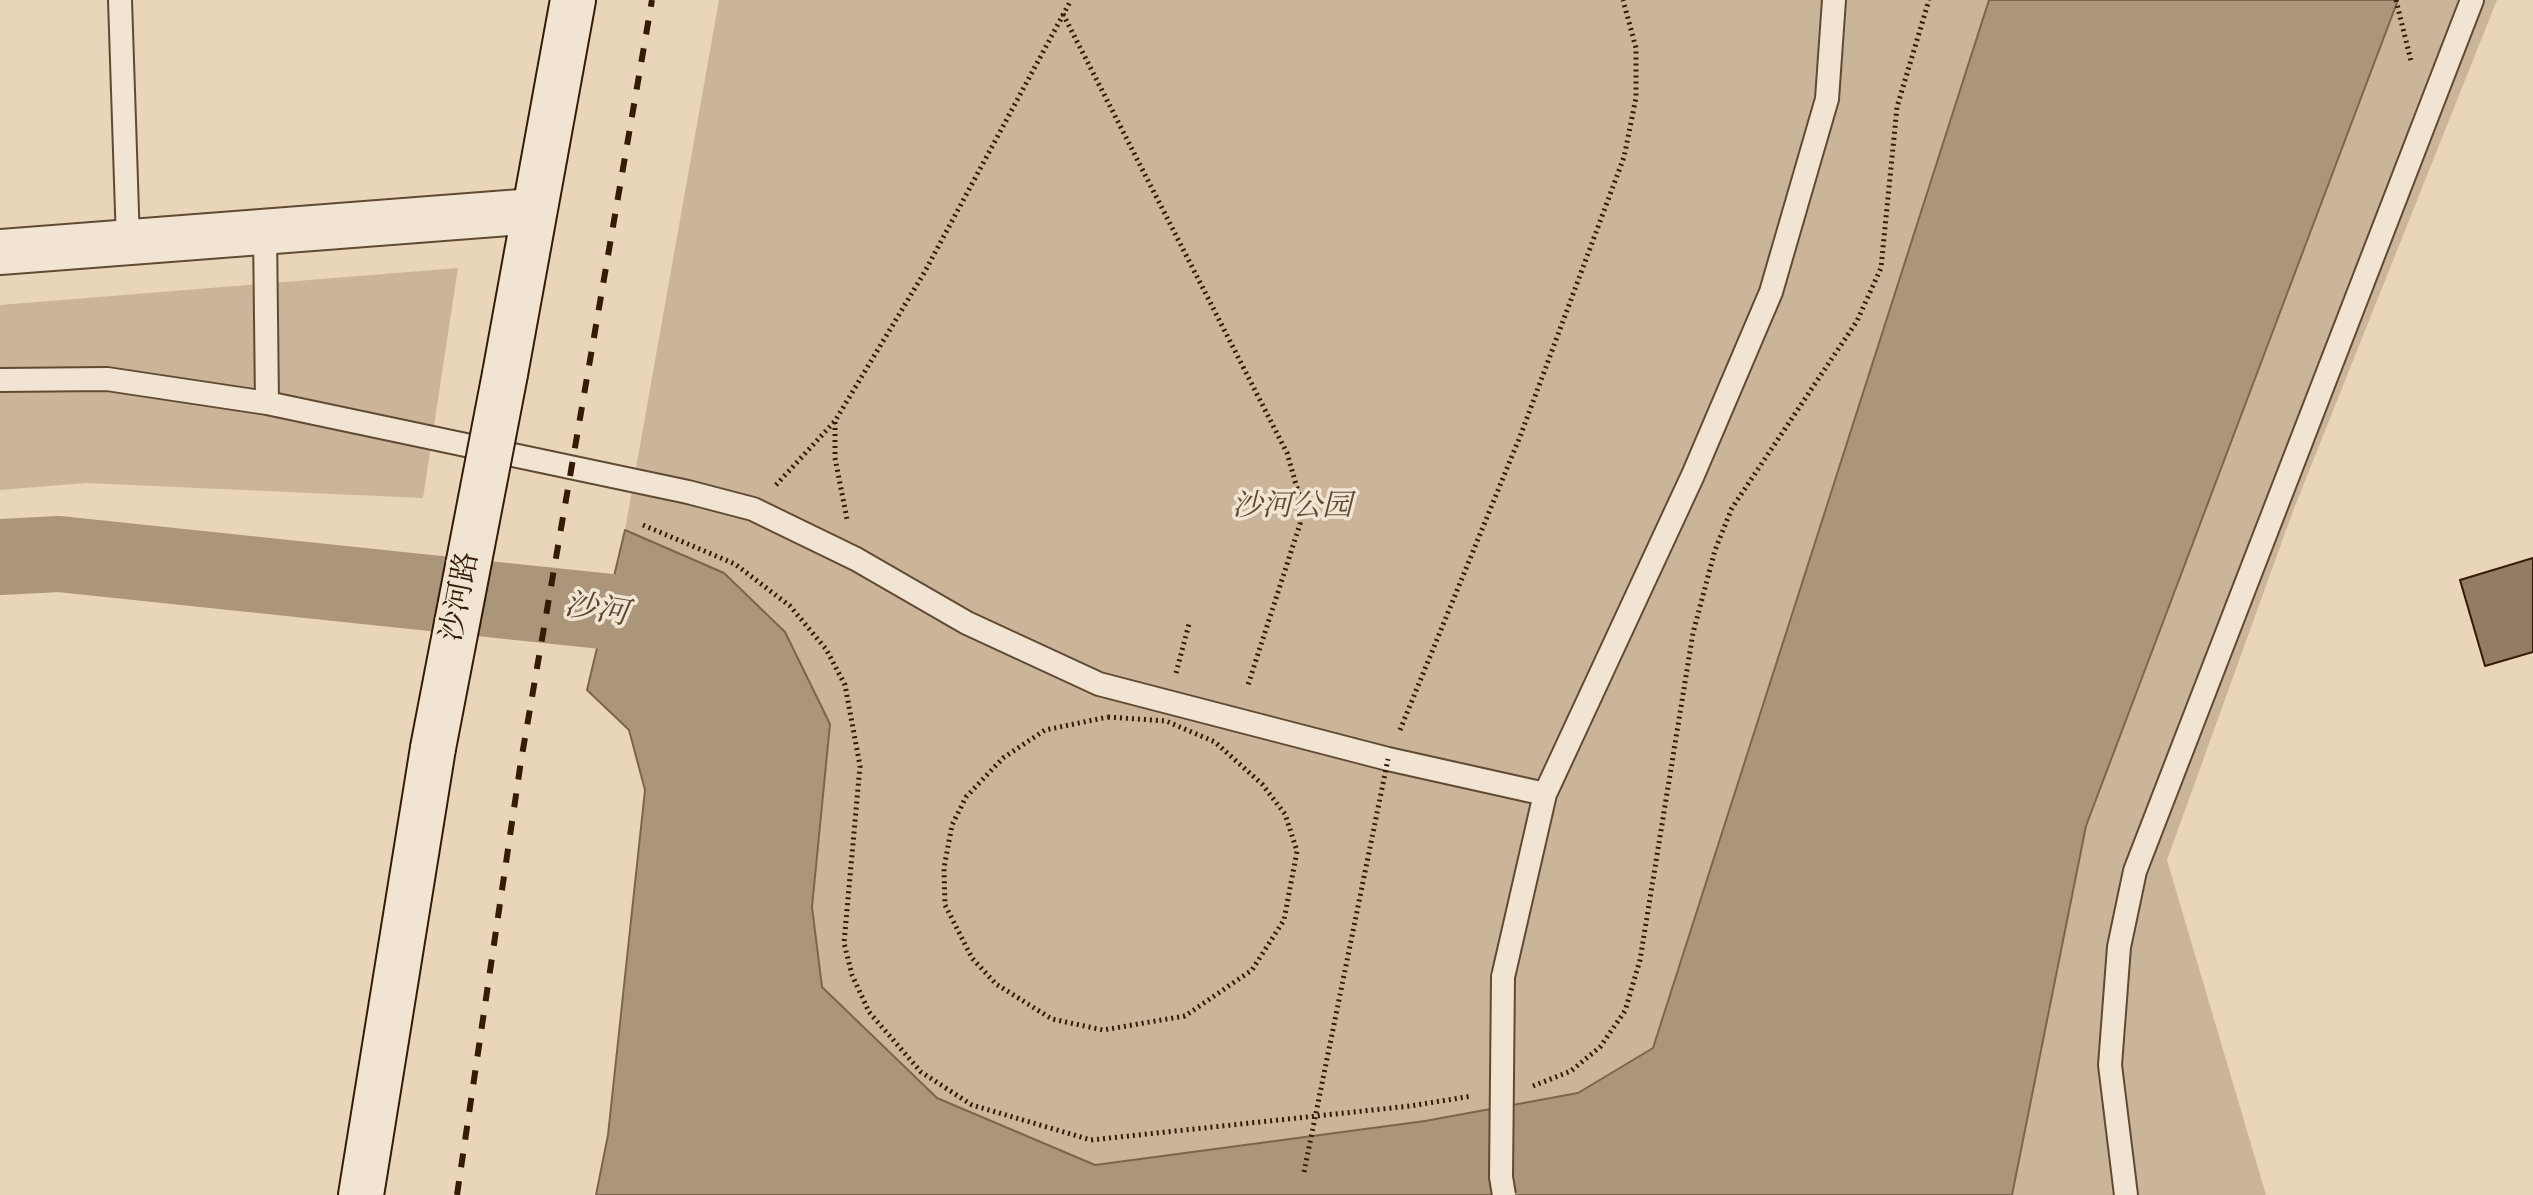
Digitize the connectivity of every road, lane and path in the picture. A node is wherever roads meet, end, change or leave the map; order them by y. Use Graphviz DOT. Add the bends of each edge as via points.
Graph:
graph roads {
  1 [pos="120,0"];
  2 [pos="573,0"];
  3 [pos="1071,0"];
  4 [pos="1623,0"];
  5 [pos="1834,0"];
  6 [pos="2396,0"];
  7 [pos="2472,0"];
  8 [pos="1063,14"];
  9 [pos="2404,32"];
  10 [pos="534,211"];
  11 [pos="265,232"];
  12 [pos="128,242"];
  13 [pos="0,252"];
  14 [pos="0,380"];
  15 [pos="267,403"];
  16 [pos="835,421"];
  17 [pos="753,509"];
  18 [pos="856,559"];
  19 [pos="1238,720"];
  20 [pos="1388,759"];
  21 [pos="1545,794"];
  22 [pos="944,868"];
  23 [pos="1304,1172"];
  24 [pos="361,1195"];
  25 [pos="1504,1195"];
  26 [pos="2126,1195"];
  1 -- 12 [label="lane"];
  2 -- 10 [label="main road, 沙河路"];
  3 -- 8 [label="path"];
  4 -- 20 [label="path" via="1636,48 1636,98 1624,157 1521,434"];
  5 -- 21 [label="lane" via="1827,99 1771,292"];
  6 -- 9 [label="path"];
  7 -- 26 [label="lane" via="2135,871 2119,947 2110,1065"];
  8 -- 16 [label="path" via="924,273"];
  8 -- 19 [label="path" via="1287,453 1299,495 1300,524"];
  10 -- 11 [label="main road"];
  10 -- 24 [label="main road, 沙河路, bridge" via="433,748"];
  11 -- 12 [label="main road"];
  11 -- 15 [label="lane"];
  12 -- 13 [label="main road"];
  14 -- 15 [label="lane" via="107,379"];
  15 -- 17 [label="lane"];
  16 -- 17 [label="path"];
  16 -- 18 [label="path" via="839,490"];
  17 -- 18 [label="lane"];
  18 -- 19 [label="lane" via="967,623 1099,684"];
  19 -- 20 [label="lane"];
  20 -- 21 [label="lane"];
  20 -- 23 [label="path, bridge"];
  21 -- 25 [label="lane, bridge" via="1503,977"];
  22 -- 22 [label="path" via="945,905 972,958 996,984 1052,1019 1103,1030 1185,1016 1252,970 1284,920 1297,851 1285,814 1262,784 1215,742 1166,721 1108,717 1045,730 1003,758 966,797 952,825"];
}
